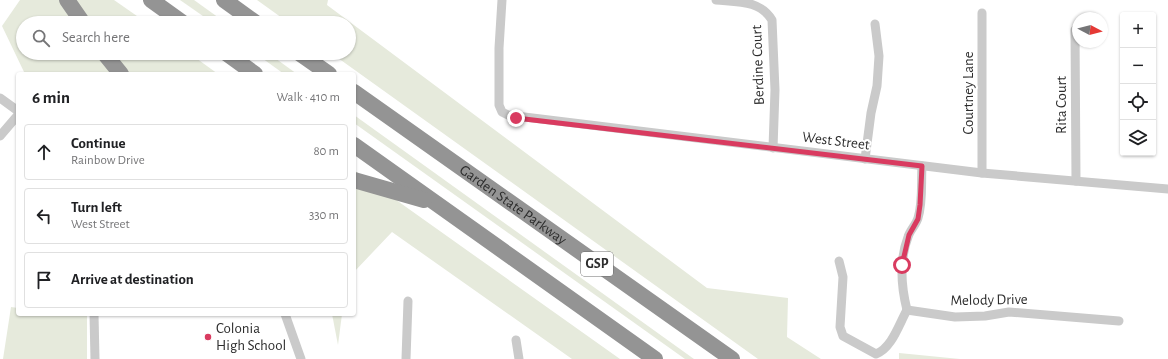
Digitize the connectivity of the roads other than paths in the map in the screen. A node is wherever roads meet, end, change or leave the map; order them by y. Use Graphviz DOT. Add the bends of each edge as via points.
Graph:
graph roads {
  1 [pos="67,0"];
  2 [pos="151,0"];
  3 [pos="224,0"];
  4 [pos="502,0"];
  5 [pos="716,0"];
  6 [pos="982,12"];
  7 [pos="78,16"];
  8 [pos="173,16"];
  9 [pos="246,16"];
  10 [pos="874,24"];
  11 [pos="1075,48"];
  12 [pos="110,60"];
  13 [pos="236,60"];
  14 [pos="309,60"];
  15 [pos="119,72"];
  16 [pos="252,72"];
  17 [pos="325,72"];
  18 [pos="356,93"];
  19 [pos="0,98"];
  20 [pos="16,110"];
  21 [pos="16,117"];
  22 [pos="0,136"];
  23 [pos="356,146"];
  24 [pos="773,148"];
  25 [pos="865,159"];
  26 [pos="922,166"];
  27 [pos="982,173"];
  28 [pos="356,181"];
  29 [pos="1076,181"];
  30 [pos="1168,189"];
  31 [pos="434,203"];
  32 [pos="839,261"];
  33 [pos="408,301"];
  34 [pos="907,310"];
  35 [pos="94,316"];
  36 [pos="286,316"];
  37 [pos="1119,321"];
  38 [pos="516,340"];
  39 [pos="94,359"];
  40 [pos="301,359"];
  41 [pos="406,359"];
  42 [pos="520,359"];
  43 [pos="655,359"];
  44 [pos="732,359"];
  1 -- 7 [label="highway"];
  2 -- 8 [label="highway"];
  3 -- 9 [label="highway"];
  4 -- 24 [label="street, West Street" via="499,92 502,112 516,118"];
  5 -- 24 [label="street, Berdine Court" via="754,4 762,7 772,20 775,90"];
  6 -- 27 [label="street, Courtney Lane"];
  10 -- 25 [label="street" via="879,56 878,86 871,113"];
  11 -- 29 [label="street, Rita Court"];
  12 -- 15 [label="highway"];
  13 -- 16 [label="highway"];
  14 -- 17 [label="highway"];
  18 -- 44 [label="highway, Garden State Parkway / GSP"];
  19 -- 20 [label="street"];
  21 -- 22 [label="street"];
  23 -- 31 [label="highway"];
  24 -- 25 [label="street, West Street"];
  25 -- 26 [label="street, West Street"];
  26 -- 27 [label="street, West Street"];
  26 -- 34 [label="street" via="918,219 909,235 902,265 902,292"];
  27 -- 29 [label="street, West Street"];
  28 -- 31 [label="highway"];
  29 -- 30 [label="street, West Street"];
  31 -- 43 [label="highway"];
  32 -- 34 [label="street" via="843,277 840,327 843,336 868,351 876,354 882,352"];
  33 -- 41 [label="street"];
  34 -- 37 [label="street, Melody Drive" via="955,317 1008,312"];
  35 -- 39 [label="street"];
  36 -- 40 [label="street"];
  38 -- 42 [label="street"];
}
